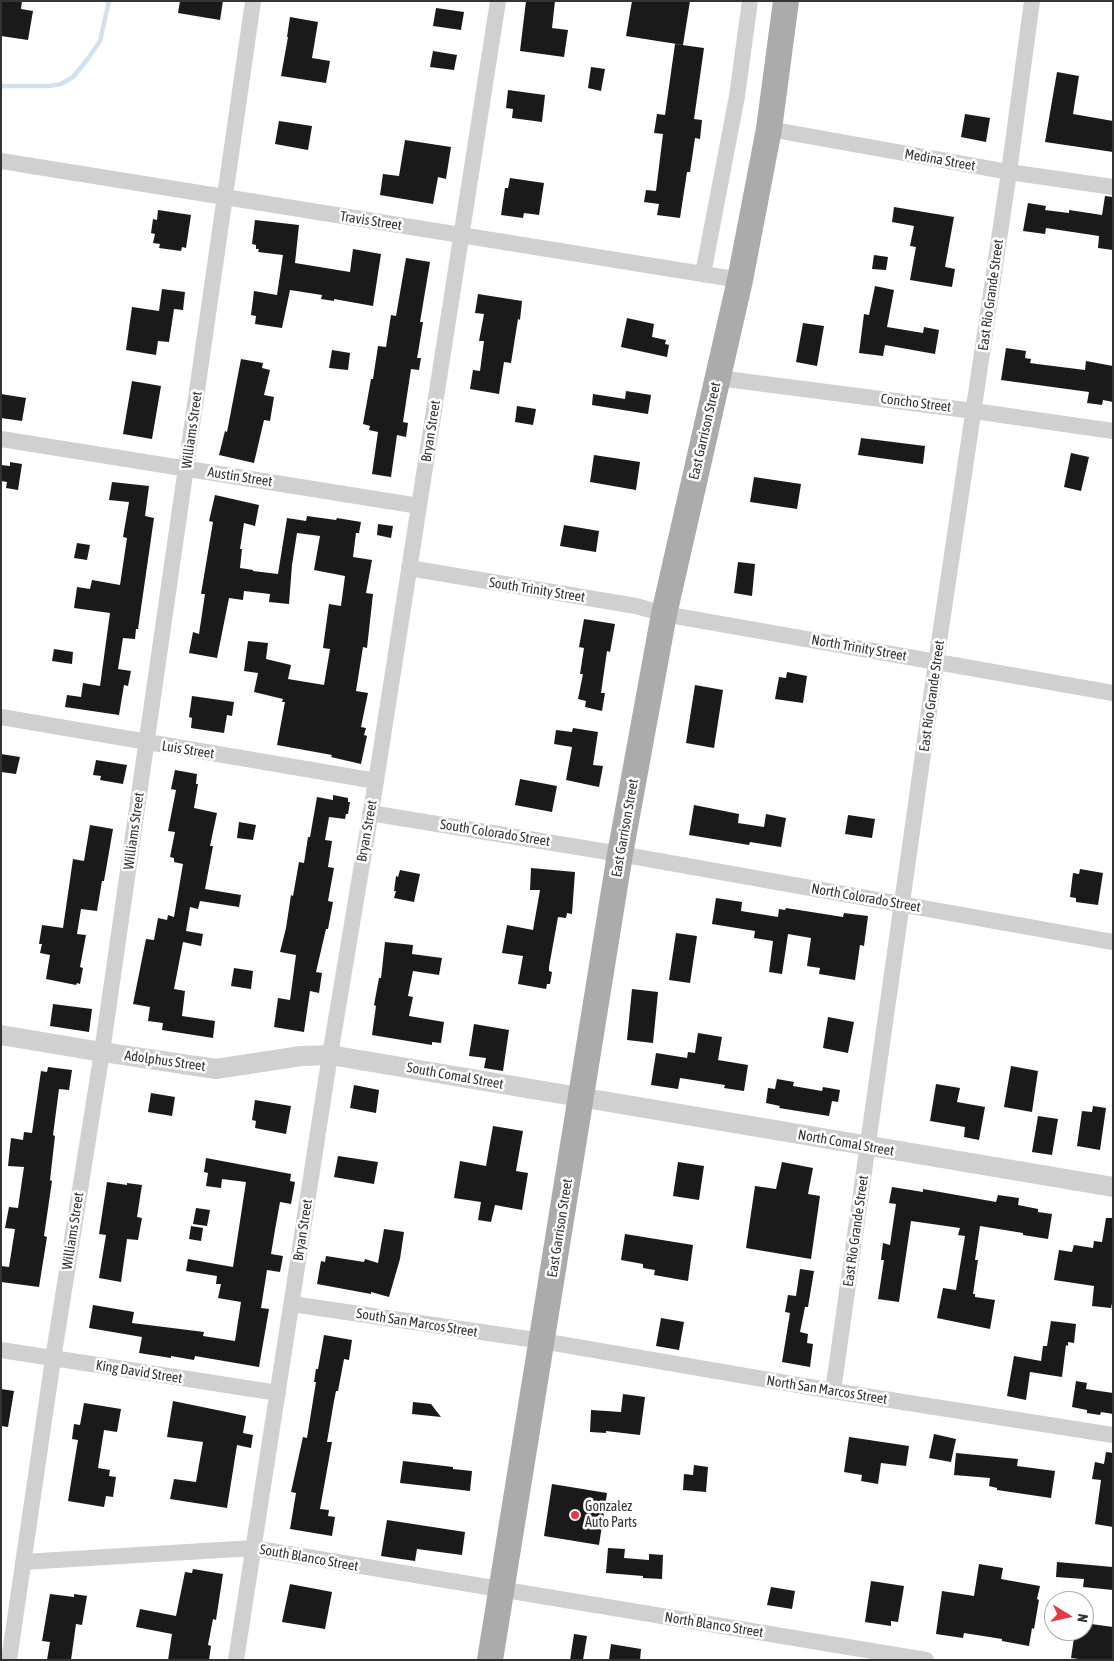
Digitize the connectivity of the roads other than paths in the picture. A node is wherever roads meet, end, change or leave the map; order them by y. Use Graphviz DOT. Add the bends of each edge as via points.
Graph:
graph roads {
  1 [pos="253,1"];
  2 [pos="498,1"];
  3 [pos="750,1"];
  4 [pos="786,1"];
  5 [pos="1032,1"];
  6 [pos="768,129"];
  7 [pos="1,160"];
  8 [pos="1009,172"];
  9 [pos="1113,188"];
  10 [pos="224,197"];
  11 [pos="461,235"];
  12 [pos="703,274"];
  13 [pos="740,280"];
  14 [pos="718,378"];
  15 [pos="974,411"];
  16 [pos="1113,431"];
  17 [pos="1,439"];
  18 [pos="187,468"];
  19 [pos="419,506"];
  20 [pos="409,568"];
  21 [pos="664,614"];
  22 [pos="936,662"];
  23 [pos="1113,693"];
  24 [pos="1,717"];
  25 [pos="147,743"];
  26 [pos="376,781"];
  27 [pos="370,813"];
  28 [pos="620,854"];
  29 [pos="902,904"];
  30 [pos="1113,942"];
  31 [pos="1,1035"];
  32 [pos="102,1052"];
  33 [pos="330,1055"];
  34 [pos="580,1098"];
  35 [pos="868,1147"];
  36 [pos="1113,1187"];
  37 [pos="292,1304"];
  38 [pos="542,1341"];
  39 [pos="1,1350"];
  40 [pos="53,1359"];
  41 [pos="833,1391"];
  42 [pos="278,1392"];
  43 [pos="1113,1435"];
  44 [pos="254,1548"];
  45 [pos="24,1562"];
  46 [pos="502,1590"];
  47 [pos="9,1660"];
  48 [pos="236,1660"];
  49 [pos="490,1660"];
  50 [pos="926,1660"];
  1 -- 10 [label="street, Williams Street"];
  2 -- 11 [label="street, Bryan Street"];
  3 -- 12 [label="street" via="737,96"];
  4 -- 6 [label="main road, East Garrison Street"];
  5 -- 8 [label="street, East Río Grande Street"];
  6 -- 8 [label="street, Medina Street"];
  6 -- 13 [label="main road, East Garrison Street"];
  7 -- 10 [label="street, Travis Street"];
  8 -- 9 [label="street, Medina Street"];
  8 -- 15 [label="street, East Río Grande Street"];
  10 -- 11 [label="street, Travis Street"];
  10 -- 18 [label="street, Williams Street"];
  11 -- 12 [label="street, Travis Street"];
  11 -- 19 [label="street, Bryan Street"];
  12 -- 13 [label="street, Travis Street"];
  13 -- 14 [label="main road, East Garrison Street"];
  14 -- 15 [label="street, Concho Street"];
  14 -- 21 [label="main road, East Garrison Street"];
  15 -- 16 [label="street, Concho Street"];
  15 -- 22 [label="street, East Río Grande Street"];
  17 -- 18 [label="street, Austin Street"];
  18 -- 19 [label="street, Austin Street"];
  18 -- 25 [label="street, Williams Street"];
  19 -- 20 [label="street, Bryan Street"];
  20 -- 21 [label="street, South Trinity Street" via="636,606"];
  20 -- 26 [label="street, Bryan Street"];
  21 -- 22 [label="street, North Trinity Street"];
  21 -- 28 [label="main road, East Garrison Street"];
  22 -- 23 [label="street, North Trinity Street"];
  22 -- 29 [label="street, East Río Grande Street"];
  24 -- 25 [label="street, Luis Street"];
  25 -- 26 [label="street, Luis Street"];
  25 -- 32 [label="street, Williams Street"];
  26 -- 27 [label="street, Bryan Street"];
  27 -- 28 [label="street, South Colorado Street"];
  27 -- 33 [label="street, Bryan Street"];
  28 -- 29 [label="street, North Colorado Street"];
  28 -- 34 [label="main road, East Garrison Street"];
  29 -- 30 [label="street, North Colorado Street"];
  29 -- 35 [label="street, East Río Grande Street"];
  31 -- 32 [label="street, Adolphus Street"];
  32 -- 33 [label="street, Adolphus Street" via="216,1069 300,1056"];
  32 -- 40 [label="street, Williams Street"];
  33 -- 34 [label="street, South Comal Street"];
  33 -- 37 [label="street, Bryan Street"];
  34 -- 35 [label="street, North Comal Street"];
  34 -- 38 [label="main road, East Garrison Street"];
  35 -- 36 [label="street, North Comal Street"];
  35 -- 41 [label="street, East Río Grande Street"];
  37 -- 38 [label="street, South San Marcos Street"];
  37 -- 42 [label="street, Bryan Street"];
  38 -- 41 [label="street, North San Marcos Street"];
  38 -- 46 [label="main road, East Garrison Street"];
  39 -- 40 [label="street, King David Street"];
  40 -- 42 [label="street, King David Street"];
  40 -- 45 [label="street, Williams Street"];
  41 -- 43 [label="street, North San Marcos Street"];
  42 -- 44 [label="street, Bryan Street"];
  44 -- 45 [label="street, South Blanco Street"];
  44 -- 46 [label="street, South Blanco Street"];
  44 -- 48 [label="street, Bryan Street"];
  45 -- 47 [label="street, Williams Street"];
  46 -- 49 [label="main road, East Garrison Street"];
  46 -- 50 [label="street, North Blanco Street"];
}
